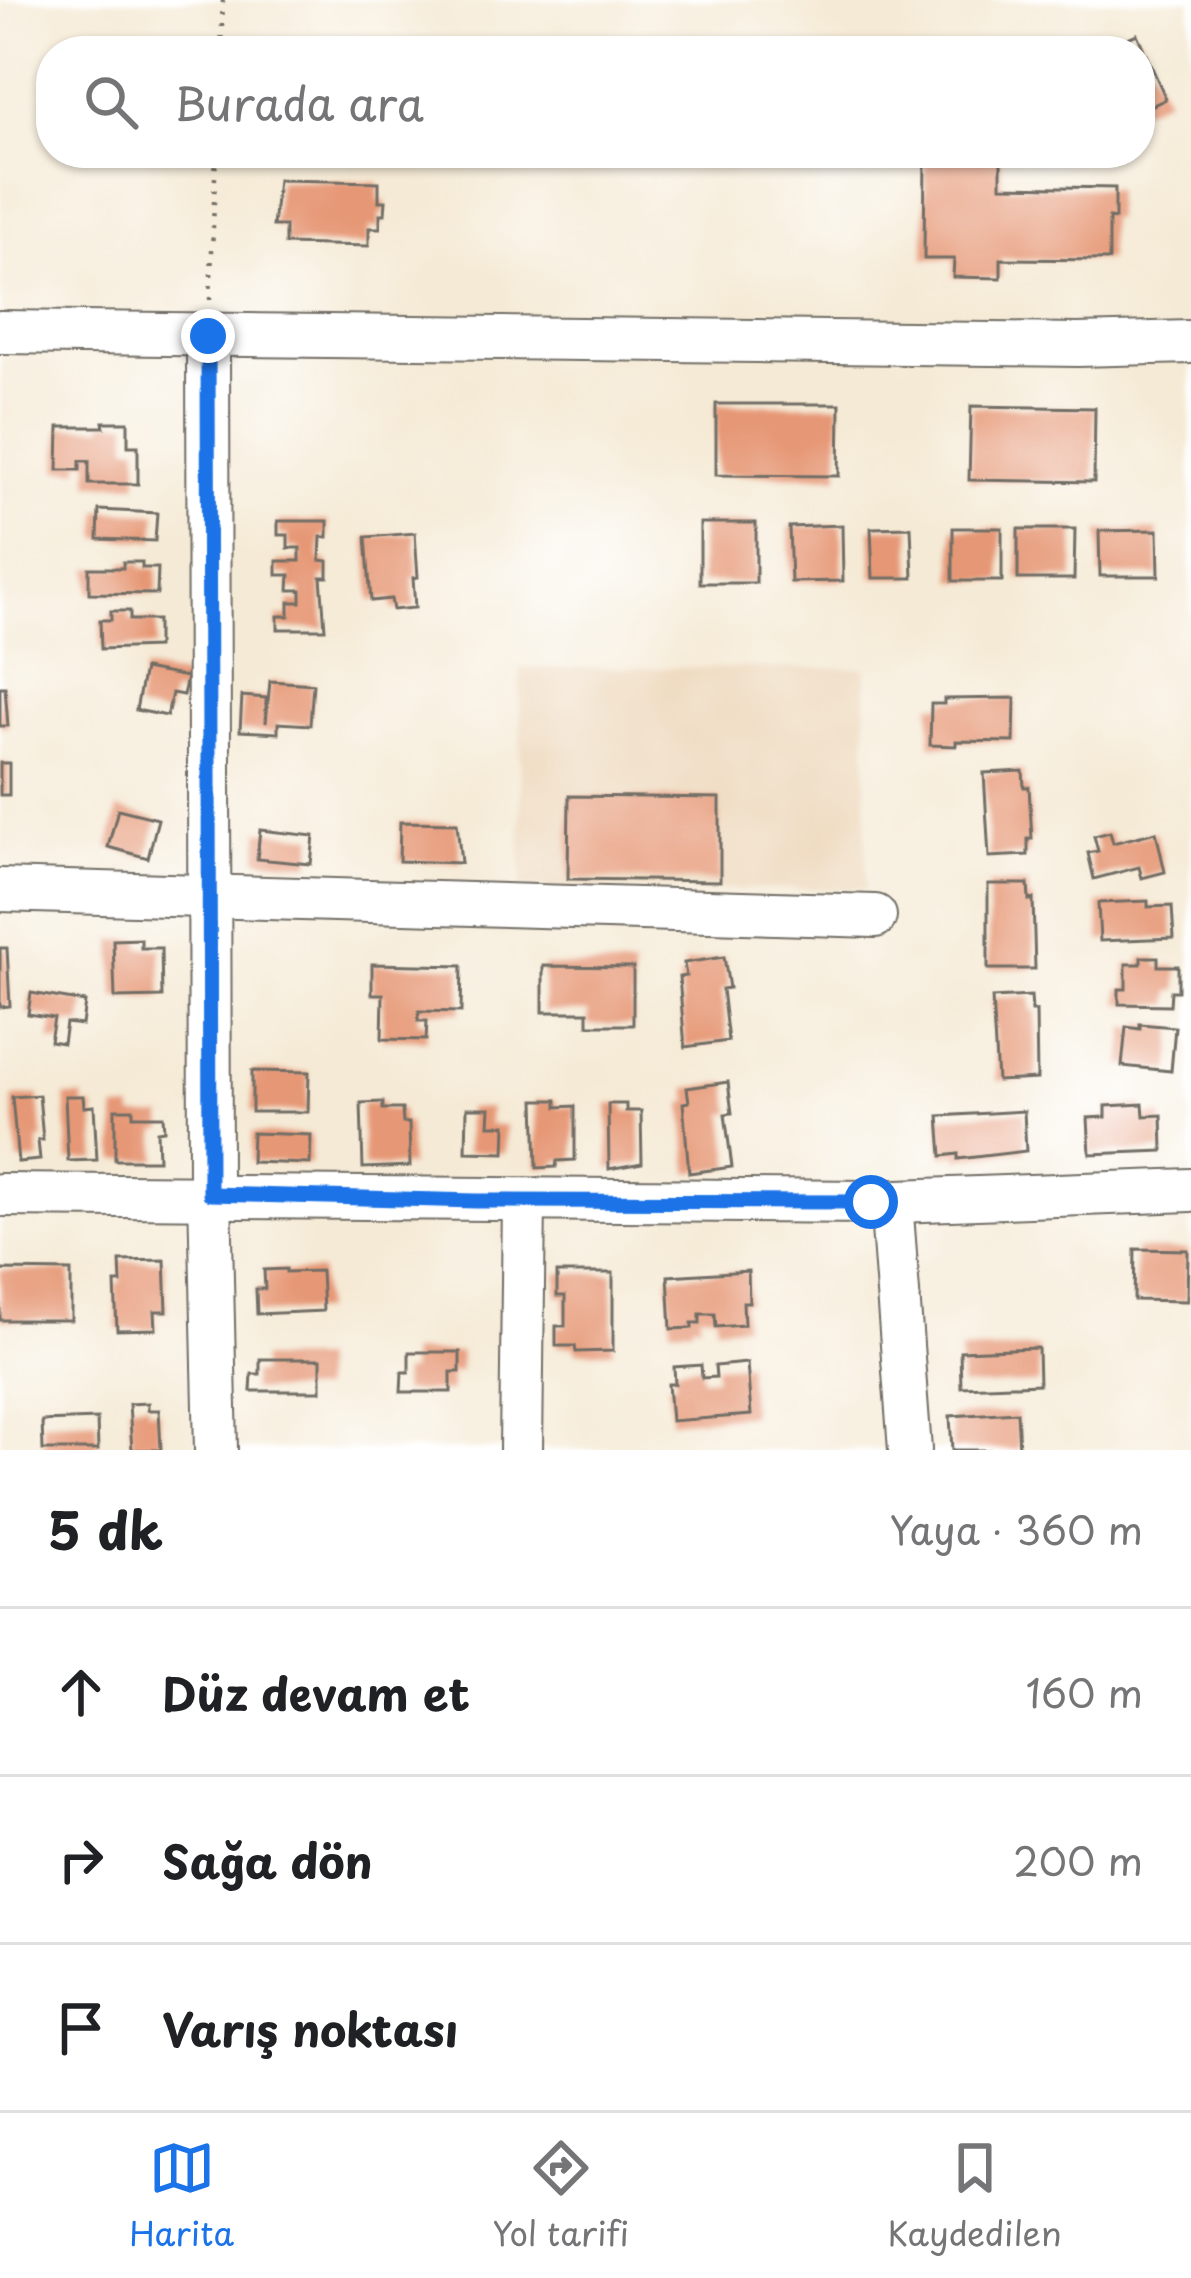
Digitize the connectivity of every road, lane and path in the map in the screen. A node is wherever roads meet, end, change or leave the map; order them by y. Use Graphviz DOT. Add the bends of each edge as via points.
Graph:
graph roads {
  1 [pos="224,0"];
  2 [pos="222,36"];
  3 [pos="215,168"];
  4 [pos="0,332"];
  5 [pos="208,336"];
  6 [pos="1191,342"];
  7 [pos="0,890"];
  8 [pos="209,896"];
  9 [pos="875,916"];
  10 [pos="1191,1190"];
  11 [pos="210,1194"];
  12 [pos="0,1195"];
  13 [pos="524,1201"];
  14 [pos="891,1201"];
  15 [pos="216,1450"];
  16 [pos="521,1450"];
  17 [pos="910,1450"];
  1 -- 2 [label="path"];
  3 -- 5 [label="path"];
  4 -- 5 [label="street"];
  5 -- 6 [label="street"];
  5 -- 8 [label="street"];
  7 -- 8 [label="street"];
  8 -- 9 [label="street"];
  8 -- 11 [label="street"];
  10 -- 14 [label="street"];
  11 -- 12 [label="street"];
  11 -- 13 [label="street"];
  11 -- 15 [label="street"];
  13 -- 14 [label="street"];
  13 -- 16 [label="street"];
  14 -- 17 [label="street"];
}
